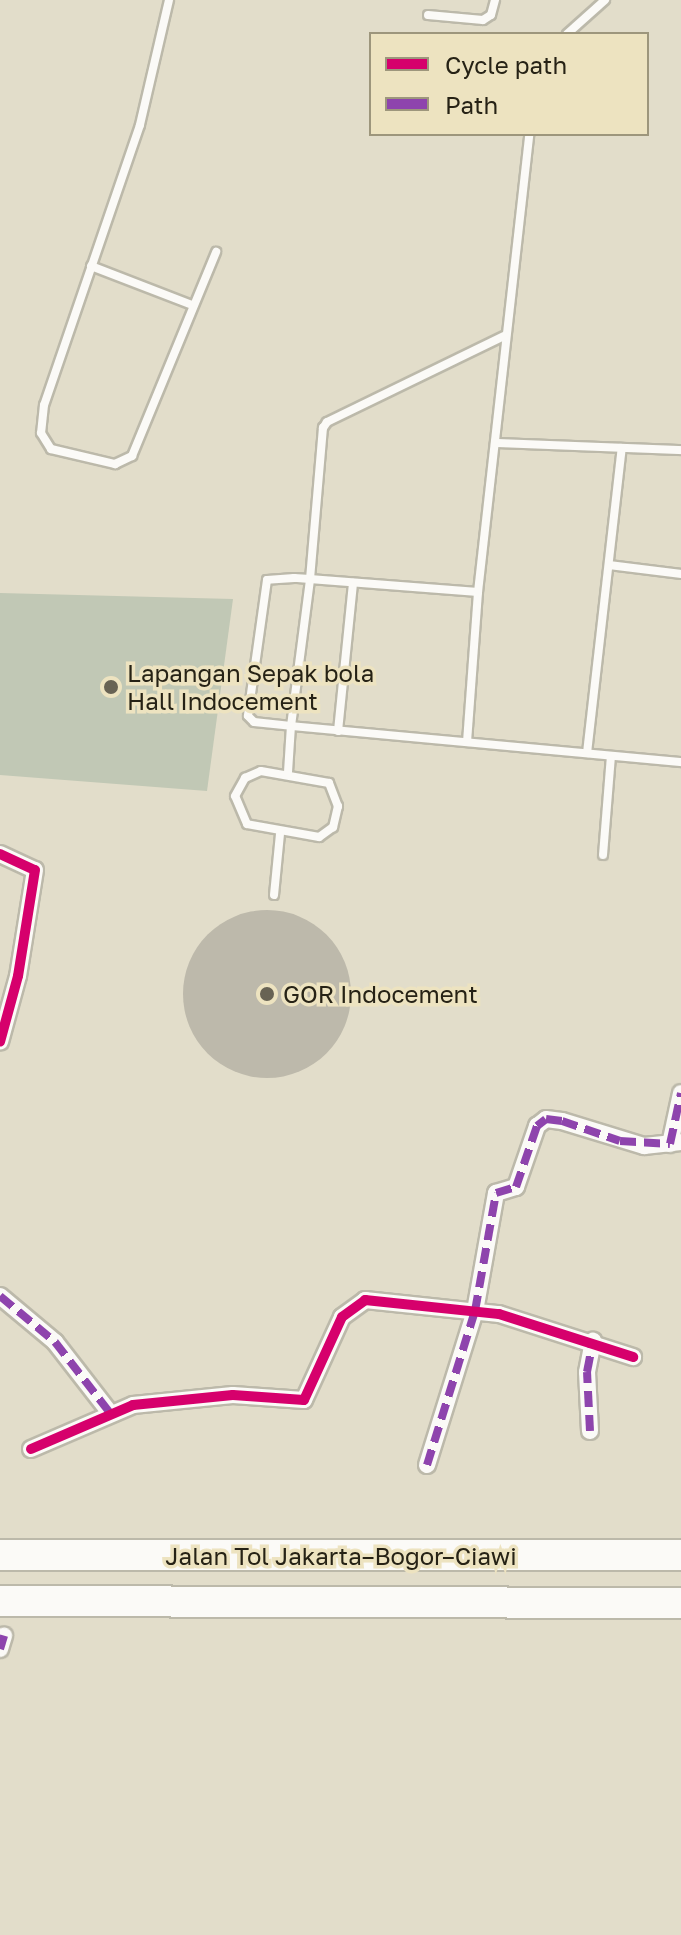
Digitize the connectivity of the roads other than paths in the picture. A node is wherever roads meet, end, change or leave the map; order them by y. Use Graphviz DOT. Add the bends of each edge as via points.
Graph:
graph roads {
  1 [pos="169,0"];
  2 [pos="495,0"];
  3 [pos="605,0"];
  4 [pos="428,15"];
  5 [pos="569,32"];
  6 [pos="529,136"];
  7 [pos="216,252"];
  8 [pos="91,266"];
  9 [pos="192,305"];
  10 [pos="504,336"];
  11 [pos="495,443"];
  12 [pos="622,448"];
  13 [pos="681,450"];
  14 [pos="609,565"];
  15 [pos="681,574"];
  16 [pos="310,579"];
  17 [pos="353,583"];
  18 [pos="478,592"];
  19 [pos="291,726"];
  20 [pos="338,731"];
  21 [pos="467,742"];
  22 [pos="587,753"];
  23 [pos="611,756"];
  24 [pos="681,762"];
  25 [pos="288,772"];
  26 [pos="280,834"];
  27 [pos="0,854"];
  28 [pos="603,855"];
  29 [pos="274,895"];
  30 [pos="0,1042"];
  31 [pos="681,1093"];
  32 [pos="675,1143"];
  33 [pos="0,1296"];
  34 [pos="475,1311"];
  35 [pos="593,1341"];
  36 [pos="633,1357"];
  37 [pos="110,1413"];
  38 [pos="590,1431"];
  39 [pos="31,1449"];
  40 [pos="427,1465"];
  41 [pos="0,1555"];
  42 [pos="681,1555"];
  43 [pos="0,1601"];
  44 [pos="681,1603"];
  1 -- 8 [label="lane" via="140,125"];
  2 -- 4 [label="lane" via="491,15 483,20"];
  3 -- 5 [label="lane"];
  6 -- 10 [label="lane"];
  7 -- 9 [label="lane"];
  8 -- 9 [label="lane"];
  8 -- 9 [label="lane" via="44,405 44,441 68,457 115,464 132,456"];
  10 -- 11 [label="lane"];
  10 -- 16 [label="lane" via="327,422"];
  11 -- 12 [label="lane"];
  11 -- 18 [label="lane"];
  12 -- 13 [label="lane"];
  12 -- 14 [label="lane"];
  14 -- 15 [label="lane"];
  14 -- 22 [label="lane"];
  16 -- 17 [label="lane"];
  16 -- 19 [label="lane"];
  16 -- 19 [label="lane" via="267,580 256,631 248,716 254,722"];
  17 -- 18 [label="lane"];
  17 -- 20 [label="lane"];
  18 -- 21 [label="lane"];
  19 -- 20 [label="lane"];
  19 -- 25 [label="lane"];
  20 -- 21 [label="lane"];
  21 -- 22 [label="lane"];
  22 -- 23 [label="lane"];
  23 -- 24 [label="lane"];
  23 -- 28 [label="lane"];
  25 -- 26 [label="lane" via="261,771 245,778 235,796 247,824"];
  25 -- 26 [label="lane" via="329,783 338,813 333,827 319,837"];
  26 -- 29 [label="lane"];
  27 -- 30 [label="street" via="35,870 18,976"];
  31 -- 32 [label="street"];
  32 -- 34 [label="street" via="644,1146 562,1121 541,1122 516,1187 496,1193"];
  33 -- 37 [label="street" via="55,1342"];
  34 -- 35 [label="street"];
  34 -- 37 [label="street" via="365,1300 342,1317 304,1400 193,1397"];
  34 -- 40 [label="street"];
  35 -- 36 [label="street"];
  35 -- 38 [label="street" via="587,1372"];
  37 -- 39 [label="street"];
  41 -- 42 [label="highway, Jalan Tol Jakarta–Bogor–Ciawi"];
  43 -- 44 [label="highway, Jalan Tol Jakarta–Bogor–Ciawi"];
}
